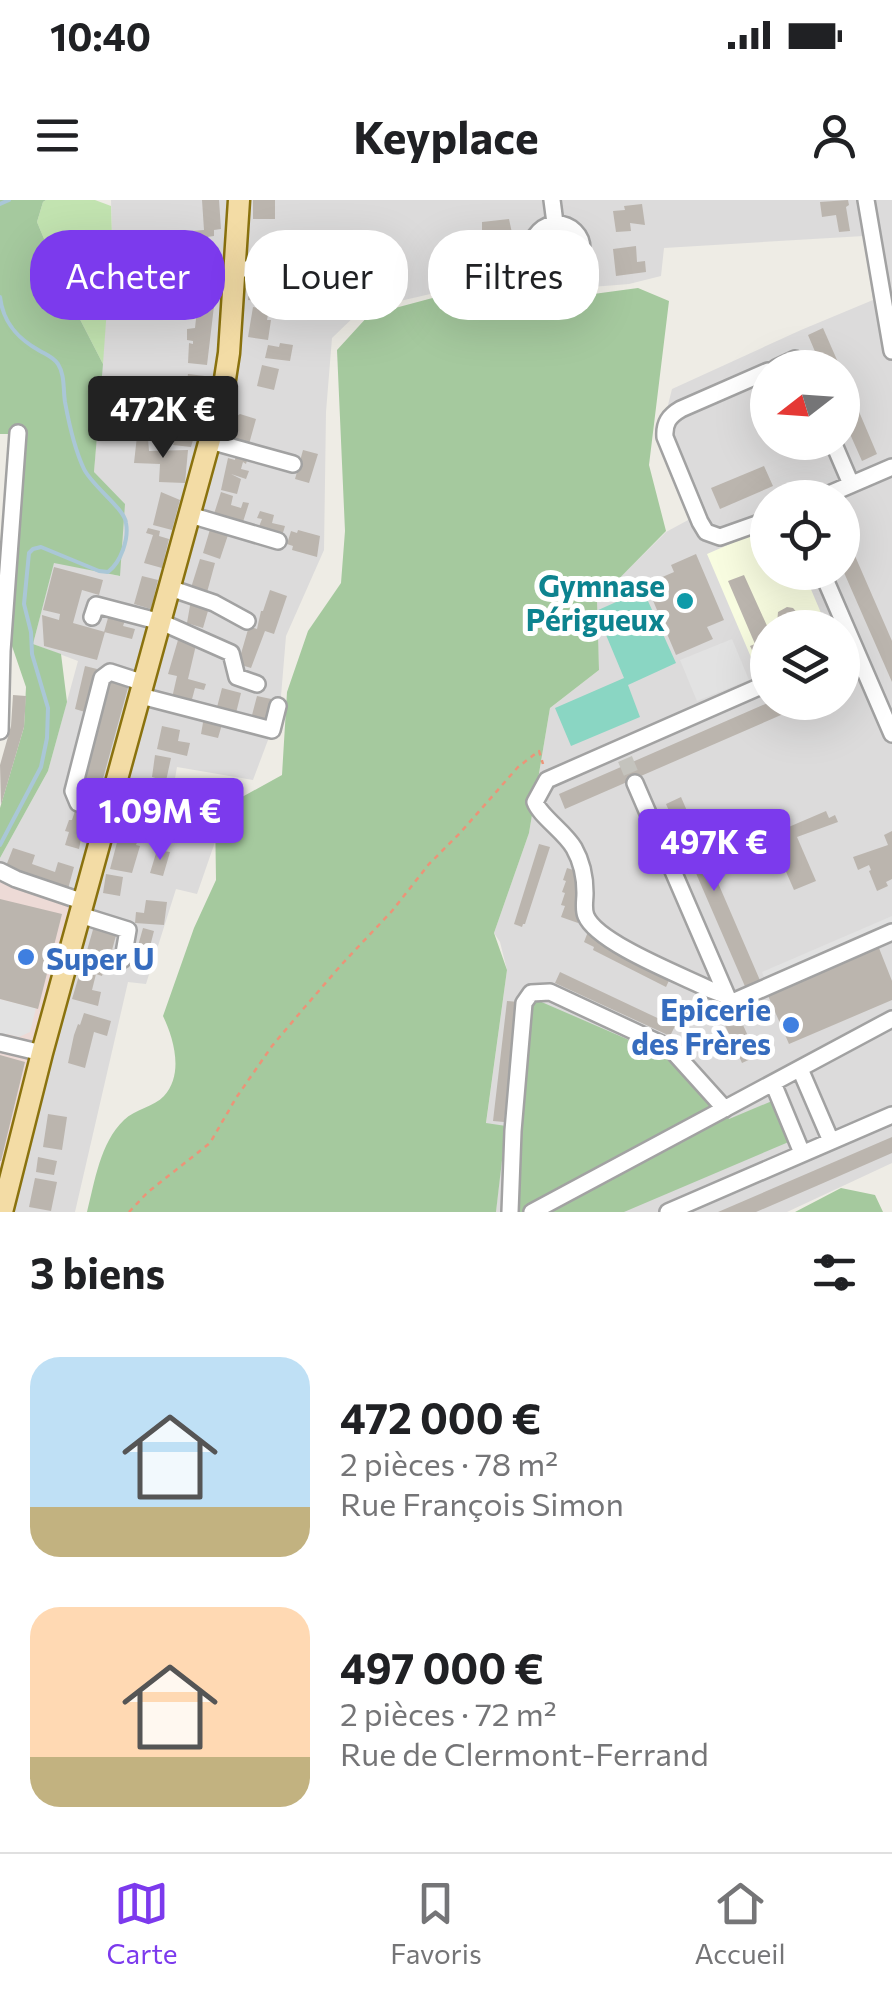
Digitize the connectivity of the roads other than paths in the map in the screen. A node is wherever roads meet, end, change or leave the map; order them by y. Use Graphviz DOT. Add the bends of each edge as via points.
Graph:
graph roads {
  1 [pos="238,200"];
  2 [pos="552,200"];
  3 [pos="866,200"];
  4 [pos="555,224"];
  5 [pos="235,268"];
  6 [pos="245,268"];
  7 [pos="892,350"];
  8 [pos="750,379"];
  9 [pos="18,433"];
  10 [pos="210,441"];
  11 [pos="293,464"];
  12 [pos="892,467"];
  13 [pos="860,480"];
  14 [pos="190,515"];
  15 [pos="750,527"];
  16 [pos="278,542"];
  17 [pos="170,588"];
  18 [pos="92,618"];
  19 [pos="247,621"];
  20 [pos="161,622"];
  21 [pos="860,671"];
  22 [pos="257,684"];
  23 [pos="142,690"];
  24 [pos="750,692"];
  25 [pos="278,706"];
  26 [pos="0,731"];
  27 [pos="892,734"];
  28 [pos="635,783"];
  29 [pos="109,811"];
  30 [pos="0,871"];
  31 [pos="82,909"];
  32 [pos="892,932"];
  33 [pos="123,959"];
  34 [pos="728,999"];
  35 [pos="892,1020"];
  36 [pos="0,1043"];
  37 [pos="42,1054"];
  38 [pos="800,1069"];
  39 [pos="772,1084"];
  40 [pos="726,1108"];
  41 [pos="892,1115"];
  42 [pos="831,1140"];
  43 [pos="802,1153"];
  44 [pos="2,1212"];
  45 [pos="510,1212"];
  46 [pos="532,1212"];
  47 [pos="668,1212"];
  1 -- 5 [label="main road"];
  2 -- 4 [label="street"];
  3 -- 7 [label="street"];
  5 -- 6 [label="street"];
  5 -- 10 [label="main road" via="229,353"];
  8 -- 15 [label="street" via="670,415 664,427 706,532 720,538"];
  9 -- 26 [label="street"];
  10 -- 11 [label="street"];
  10 -- 14 [label="main road"];
  12 -- 13 [label="street"];
  14 -- 16 [label="street"];
  14 -- 17 [label="main road"];
  17 -- 19 [label="street"];
  17 -- 20 [label="main road"];
  18 -- 20 [label="street" via="96,605"];
  20 -- 22 [label="street" via="231,653 238,676"];
  20 -- 23 [label="main road"];
  21 -- 27 [label="street"];
  23 -- 25 [label="street" via="272,730"];
  23 -- 29 [label="main road"];
  23 -- 29 [label="street" via="110,672 102,678 72,792 78,802"];
  24 -- 34 [label="street" via="622,754 548,780 536,802 576,851 584,912 594,928"];
  28 -- 34 [label="street"];
  29 -- 31 [label="main road"];
  30 -- 31 [label="street"];
  31 -- 33 [label="street" via="128,930"];
  31 -- 37 [label="main road"];
  32 -- 34 [label="street"];
  35 -- 38 [label="street"];
  36 -- 37 [label="street"];
  37 -- 44 [label="main road"];
  38 -- 39 [label="street"];
  38 -- 42 [label="street"];
  39 -- 40 [label="street"];
  39 -- 43 [label="street"];
  40 -- 45 [label="street" via="670,1048 550,992 531,993 524,1004"];
  40 -- 46 [label="street"];
  41 -- 42 [label="street"];
  42 -- 43 [label="street"];
  43 -- 47 [label="street"];
}
